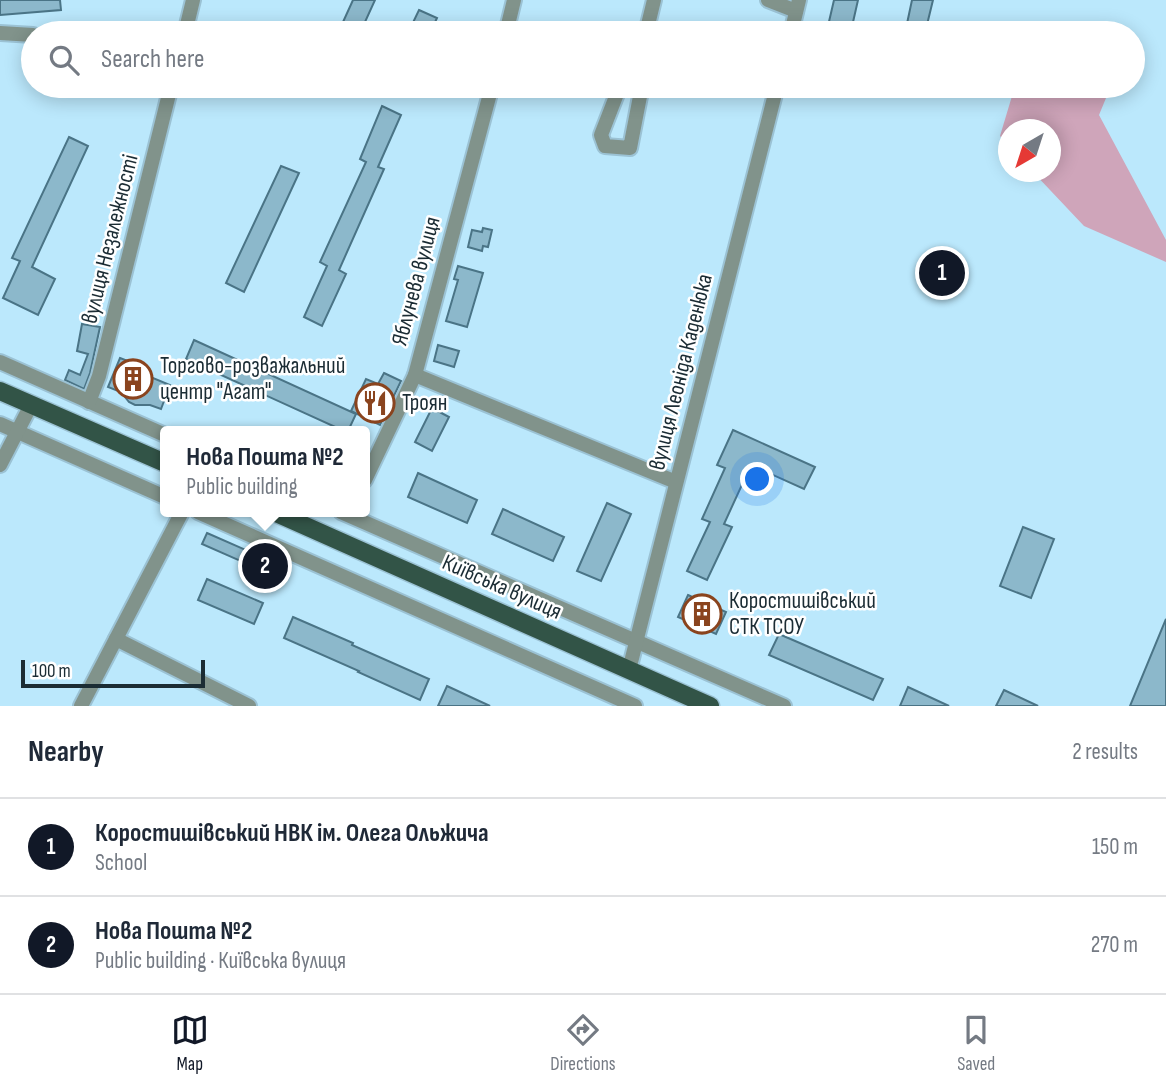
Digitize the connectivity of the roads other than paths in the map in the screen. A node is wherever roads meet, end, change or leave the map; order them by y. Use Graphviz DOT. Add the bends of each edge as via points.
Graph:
graph roads {
  1 [pos="193,0"];
  2 [pos="514,0"];
  3 [pos="654,0"];
  4 [pos="768,0"];
  5 [pos="798,5"];
  6 [pos="188,21"];
  7 [pos="509,21"];
  8 [pos="649,21"];
  9 [pos="0,33"];
  10 [pos="21,34"];
  11 [pos="169,98"];
  12 [pos="489,98"];
  13 [pos="615,98"];
  14 [pos="639,98"];
  15 [pos="774,98"];
  16 [pos="0,362"];
  17 [pos="415,375"];
  18 [pos="0,391"];
  19 [pos="89,401"];
  20 [pos="31,405"];
  21 [pos="0,424"];
  22 [pos="17,432"];
  23 [pos="160,433"];
  24 [pos="160,461"];
  25 [pos="0,465"];
  26 [pos="370,470"];
  27 [pos="676,482"];
  28 [pos="160,495"];
  29 [pos="179,517"];
  30 [pos="209,517"];
  31 [pos="285,517"];
  32 [pos="355,517"];
  33 [pos="116,639"];
  34 [pos="636,641"];
  35 [pos="629,670"];
  36 [pos="245,705"];
  37 [pos="81,706"];
  38 [pos="635,706"];
  39 [pos="710,706"];
  40 [pos="783,706"];
  1 -- 6 [label="street"];
  2 -- 7 [label="street"];
  3 -- 8 [label="street"];
  4 -- 5 [label="street"];
  9 -- 10 [label="street"];
  11 -- 19 [label="street, вулиця Незалежності"];
  12 -- 17 [label="street, Яблунева вулиця"];
  13 -- 14 [label="street" via="601,135 605,146 629,148"];
  15 -- 27 [label="street, вулиця Леоніда Каденюка"];
  16 -- 19 [label="street"];
  17 -- 26 [label="street, Яблунева вулиця"];
  17 -- 27 [label="street"];
  18 -- 20 [label="main road"];
  19 -- 23 [label="street"];
  20 -- 22 [label="street"];
  20 -- 24 [label="main road"];
  21 -- 22 [label="street"];
  22 -- 25 [label="street"];
  22 -- 28 [label="street"];
  27 -- 34 [label="street, вулиця Леоніда Каденюка"];
  29 -- 33 [label="street"];
  30 -- 38 [label="street"];
  31 -- 35 [label="main road, Київська вулиця"];
  32 -- 34 [label="street"];
  33 -- 36 [label="street"];
  33 -- 37 [label="street"];
  34 -- 35 [label="street, вулиця Леоніда Каденюка"];
  34 -- 40 [label="street"];
  35 -- 39 [label="main road, Київська вулиця"];
}
